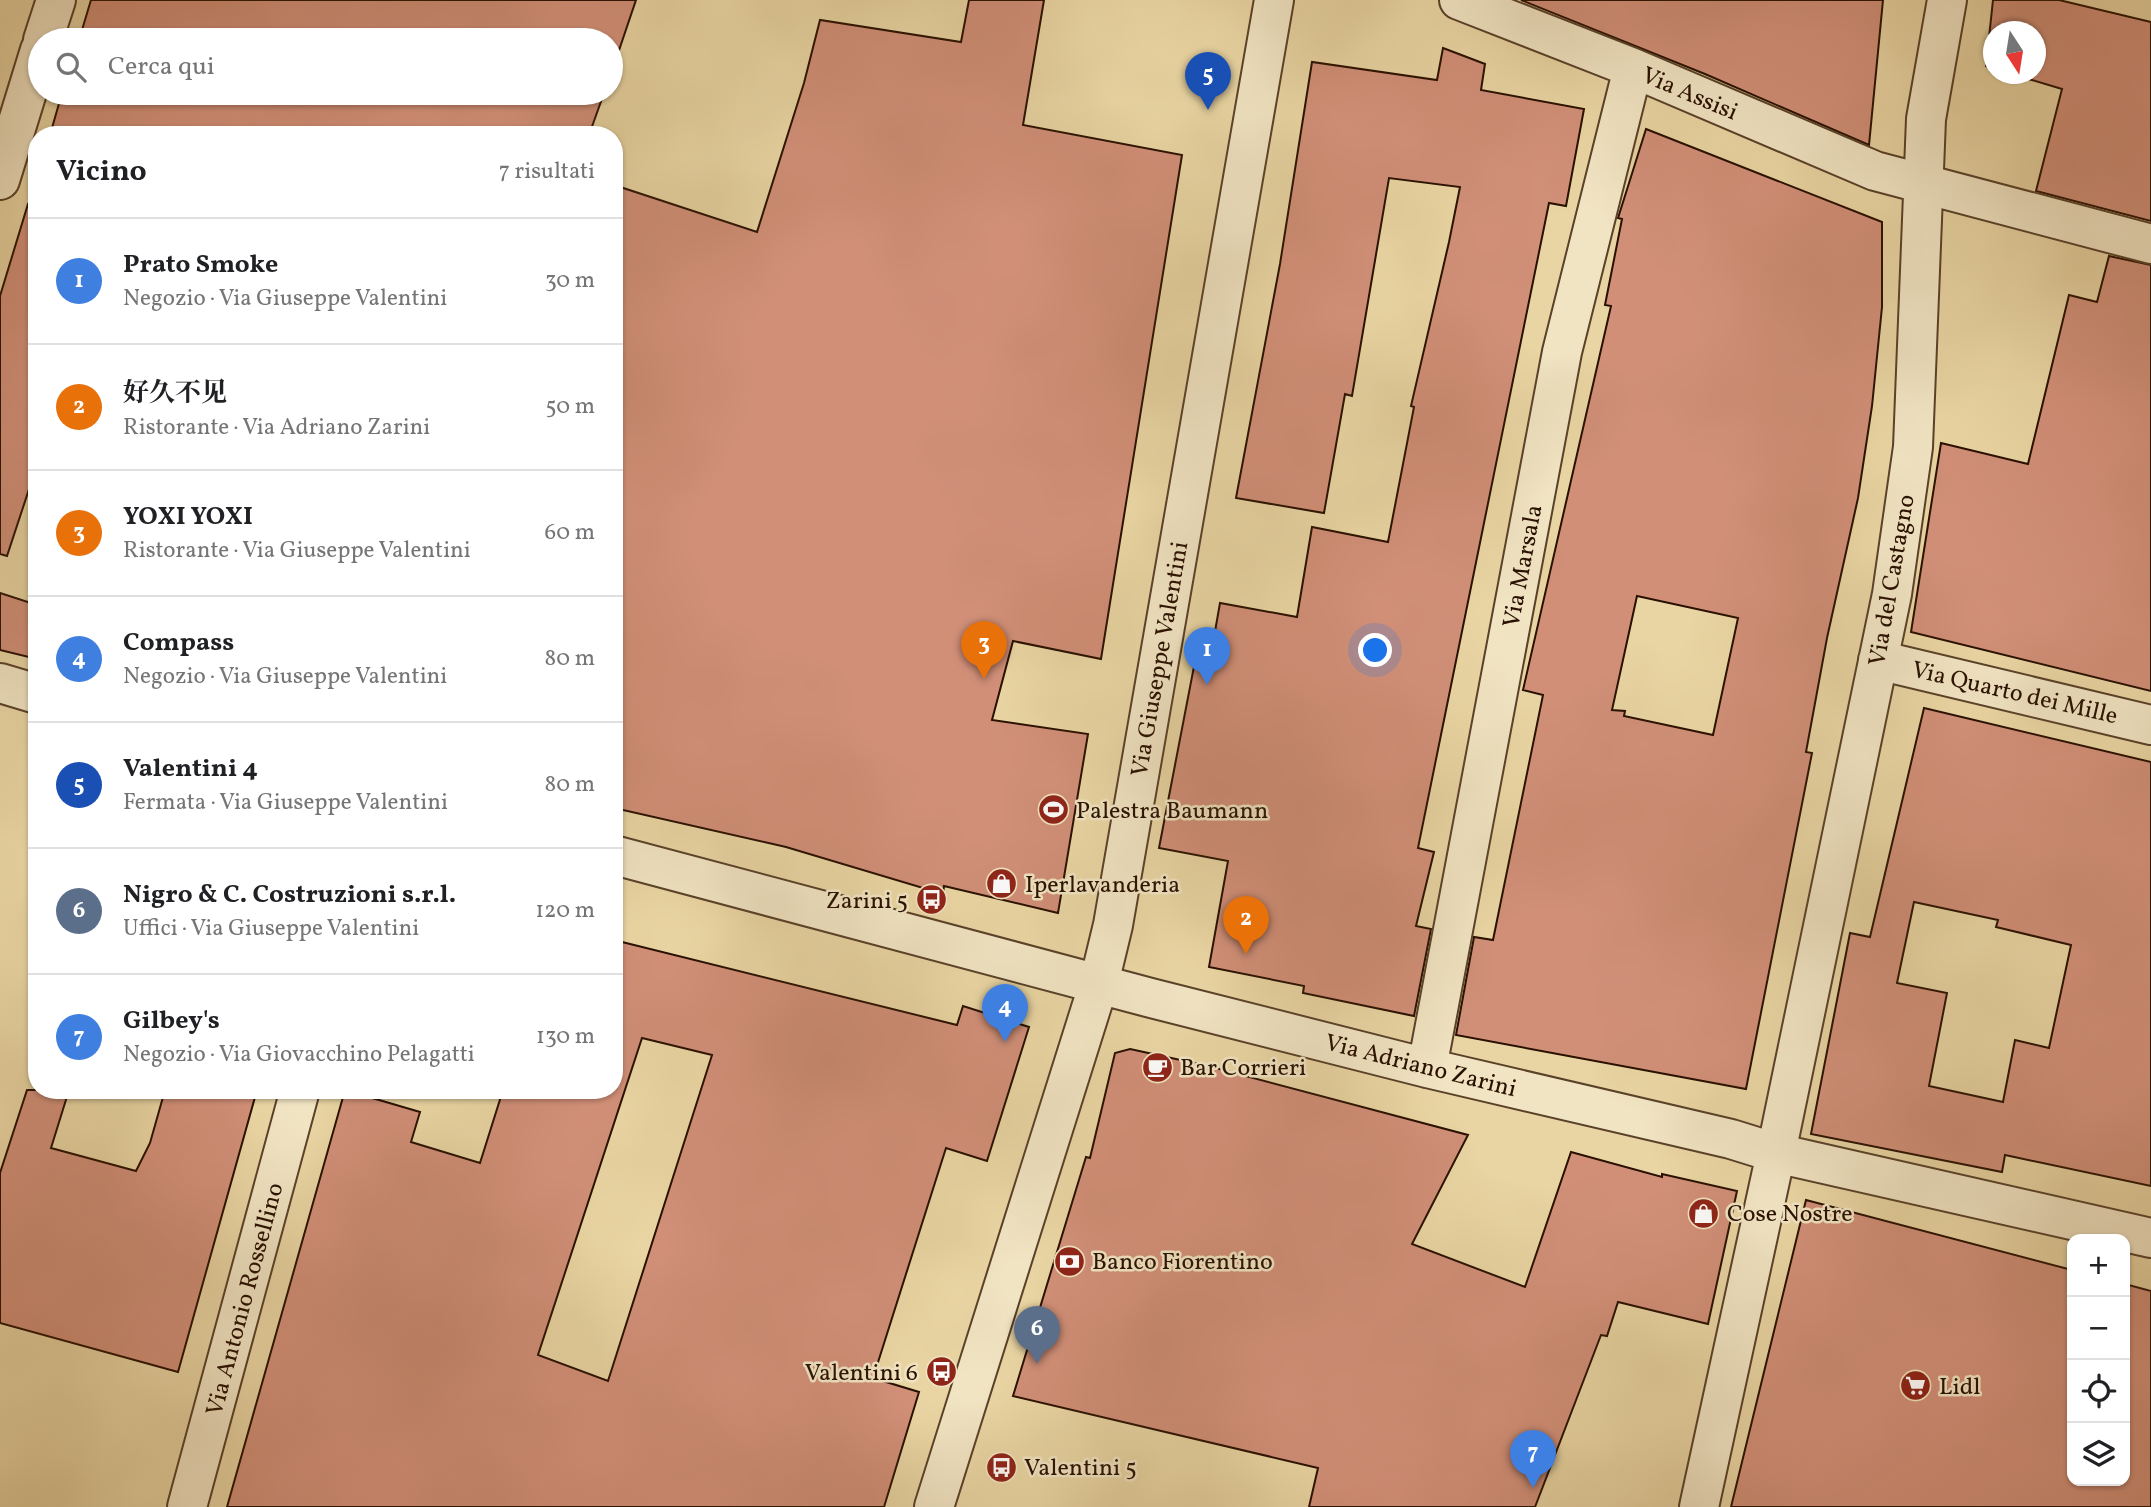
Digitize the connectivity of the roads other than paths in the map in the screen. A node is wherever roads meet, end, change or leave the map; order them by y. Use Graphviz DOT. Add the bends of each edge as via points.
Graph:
graph roads {
  1 [pos="56,0"];
  2 [pos="1274,0"];
  3 [pos="1459,0"];
  4 [pos="1947,0"];
  5 [pos="47,28"];
  6 [pos="1633,68"];
  7 [pos="28,89"];
  8 [pos="0,180"];
  9 [pos="1922,184"];
  10 [pos="2151,244"];
  11 [pos="1878,660"];
  12 [pos="0,683"];
  13 [pos="28,691"];
  14 [pos="2151,725"];
  15 [pos="623,857"];
  16 [pos="1099,983"];
  17 [pos="1427,1068"];
  18 [pos="298,1099"];
  19 [pos="1776,1153"];
  20 [pos="2151,1238"];
  21 [pos="187,1507"];
  22 [pos="934,1507"];
  23 [pos="1699,1507"];
  1 -- 5 [label="street"];
  2 -- 16 [label="street, Via Giuseppe Valentini" via="1113,925"];
  3 -- 6 [label="street, Via Assisi"];
  4 -- 9 [label="street, Via del Castagno" via="1926,119"];
  6 -- 9 [label="street, Via Assisi" via="1875,171"];
  6 -- 17 [label="street, Via Marsala" via="1562,352"];
  7 -- 8 [label="street"];
  9 -- 10 [label="street, Via Assisi"];
  9 -- 11 [label="street, Via del Castagno" via="1913,447"];
  11 -- 14 [label="street, Via Quarto dei Mille"];
  11 -- 19 [label="street, Via del Castagno"];
  12 -- 13 [label="street"];
  15 -- 16 [label="street, Via Adriano Zarini"];
  16 -- 17 [label="street, Via Adriano Zarini"];
  16 -- 22 [label="street, Via Giuseppe Valentini"];
  17 -- 19 [label="street, Via Adriano Zarini"];
  18 -- 21 [label="street, Via Antonio Rossellino"];
  19 -- 20 [label="street, Via Adriano Zarini"];
  19 -- 23 [label="street, Via del Castagno"];
}
